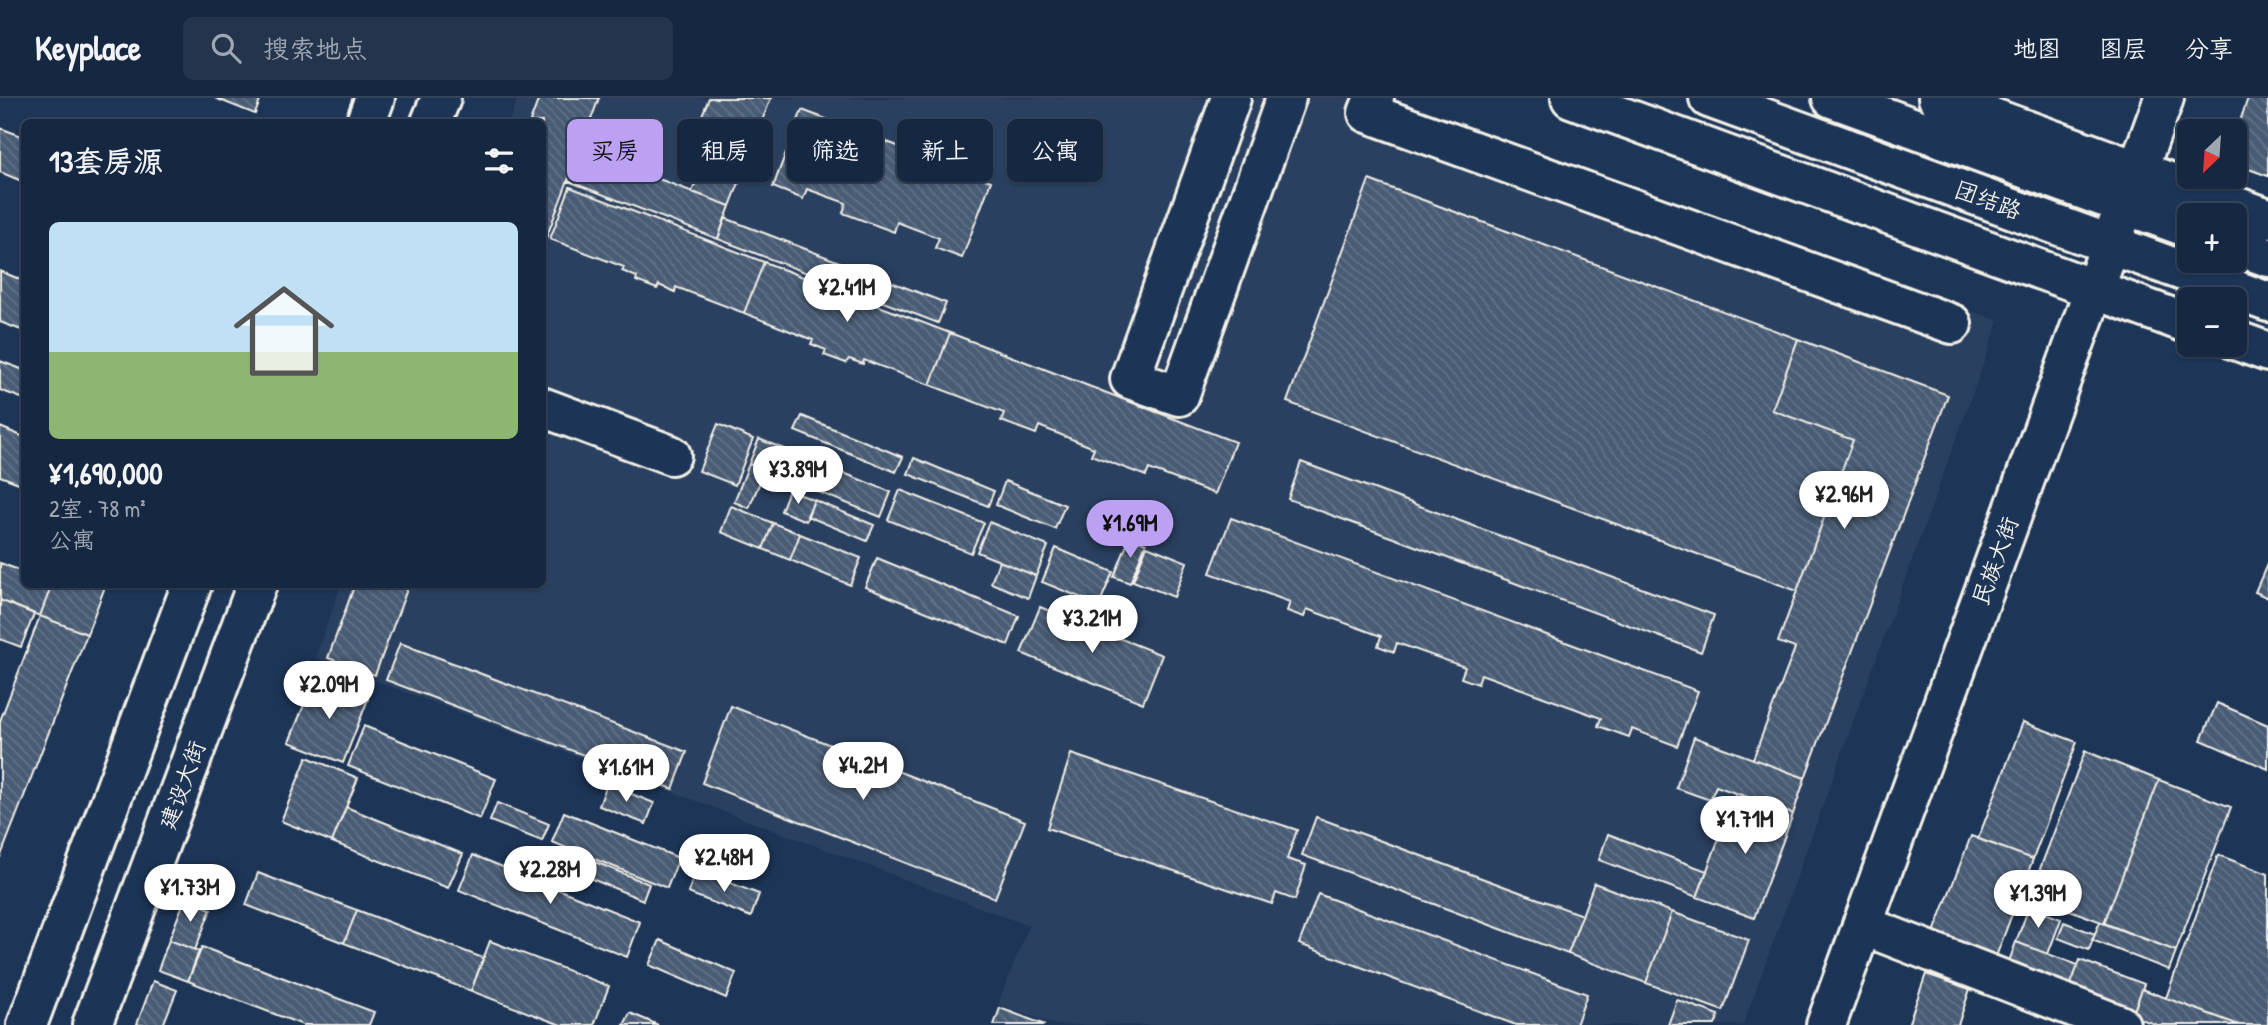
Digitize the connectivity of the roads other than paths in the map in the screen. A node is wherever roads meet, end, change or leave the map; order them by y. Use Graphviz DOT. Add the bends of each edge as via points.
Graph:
graph roads {
  1 [pos="375,98"];
  2 [pos="441,98"];
  3 [pos="1231,98"];
  4 [pos="1286,98"];
  5 [pos="1374,98"];
  6 [pos="1571,98"];
  7 [pos="1709,98"];
  8 [pos="1832,98"];
  9 [pos="1938,98"];
  10 [pos="2164,98"];
  11 [pos="367,119"];
  12 [pos="432,119"];
  13 [pos="2131,188"];
  14 [pos="2268,218"];
  15 [pos="2177,220"];
  16 [pos="2110,244"];
  17 [pos="2247,249"];
  18 [pos="2268,257"];
  19 [pos="2094,289"];
  20 [pos="2268,302"];
  21 [pos="2177,320"];
  22 [pos="1952,324"];
  23 [pos="2247,344"];
  24 [pos="2268,352"];
  25 [pos="546,408"];
  26 [pos="670,455"];
  27 [pos="190,588"];
  28 [pos="256,588"];
  29 [pos="1862,925"];
  30 [pos="27,1025"];
  31 [pos="92,1025"];
  32 [pos="1826,1025"];
  33 [pos="2120,1025"];
  1 -- 11 [label="main road"];
  2 -- 12 [label="main road"];
  3 -- 4 [label="main road" via="1130,379 1179,396"];
  5 -- 22 [label="main road" via="1368,113"];
  6 -- 19 [label="main road"];
  7 -- 16 [label="main road, 团结路"];
  8 -- 13 [label="main road, 团结路"];
  9 -- 13 [label="main road"];
  10 -- 13 [label="main road, 民族大街"];
  13 -- 14 [label="main road"];
  13 -- 15 [label="main road, 团结路"];
  13 -- 16 [label="main road, 民族大街"];
  16 -- 19 [label="main road, 民族大街"];
  16 -- 20 [label="main road, 团结路"];
  17 -- 18 [label="main road"];
  19 -- 21 [label="main road"];
  19 -- 29 [label="main road, 民族大街"];
  23 -- 24 [label="main road"];
  25 -- 26 [label="main road"];
  27 -- 30 [label="main road"];
  28 -- 31 [label="main road, 建设大街"];
  29 -- 32 [label="main road, 民族大街"];
  29 -- 33 [label="main road"];
}
